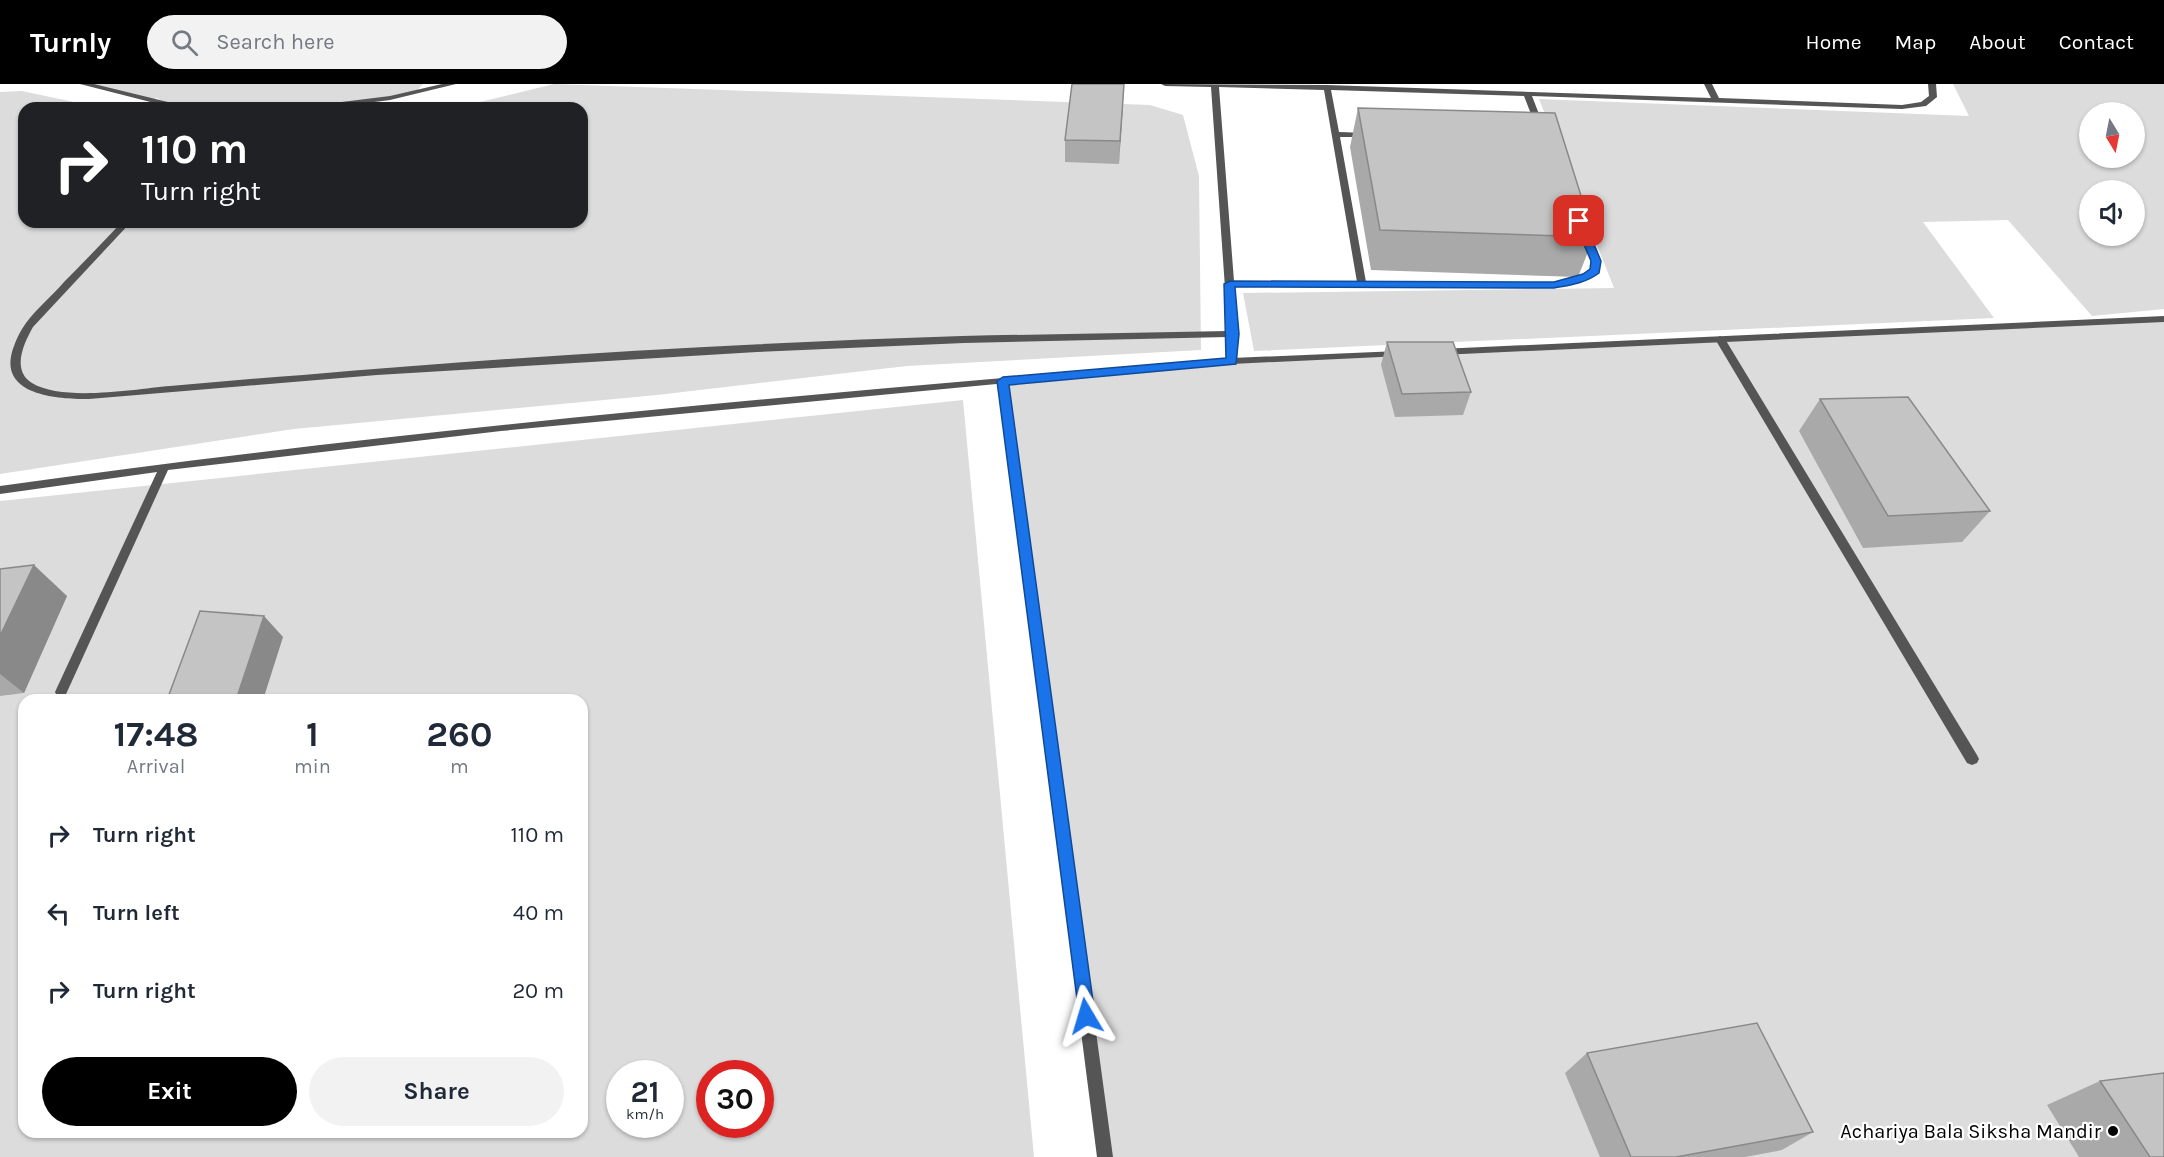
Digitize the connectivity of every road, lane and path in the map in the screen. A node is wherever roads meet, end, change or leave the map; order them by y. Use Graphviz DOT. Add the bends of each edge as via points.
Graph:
graph roads {
  1 [pos="84,84"];
  2 [pos="452,84"];
  3 [pos="1165,84"];
  4 [pos="1708,84"];
  5 [pos="1932,84"];
  6 [pos="1215,86"];
  7 [pos="1327,87"];
  8 [pos="1400,87"];
  9 [pos="1527,94"];
  10 [pos="1716,101"];
  11 [pos="151,102"];
  12 [pos="358,102"];
  13 [pos="1337,134"];
  14 [pos="1371,135"];
  15 [pos="1545,140"];
  16 [pos="1578,217"];
  17 [pos="121,228"];
  18 [pos="1230,284"];
  19 [pos="1362,284"];
  20 [pos="2164,319"];
  21 [pos="1233,334"];
  22 [pos="1720,339"];
  23 [pos="1433,352"];
  24 [pos="1410,354"];
  25 [pos="1232,361"];
  26 [pos="1003,381"];
  27 [pos="165,465"];
  28 [pos="0,490"];
  29 [pos="61,692"];
  30 [pos="1972,759"];
  31 [pos="1105,1157"];
  1 -- 11 [label="street"];
  2 -- 12 [label="street"];
  3 -- 6 [label="street"];
  4 -- 10 [label="street"];
  5 -- 10 [label="street" via="1933,97 1923,104 1902,107"];
  6 -- 7 [label="street"];
  6 -- 18 [label="street"];
  7 -- 8 [label="street"];
  7 -- 13 [label="street"];
  8 -- 9 [label="street"];
  9 -- 10 [label="street"];
  9 -- 15 [label="street"];
  13 -- 14 [label="street"];
  13 -- 19 [label="street"];
  16 -- 19 [label="street" via="1596,261 1595,270 1587,277 1554,285"];
  17 -- 21 [label="street" via="29,325 18,344 14,359 17,373 42,391 127,393 404,370 864,343"];
  18 -- 19 [label="street"];
  18 -- 21 [label="street"];
  20 -- 22 [label="street"];
  21 -- 25 [label="street"];
  22 -- 23 [label="street"];
  22 -- 30 [label="street"];
  24 -- 25 [label="street"];
  25 -- 26 [label="street"];
  26 -- 27 [label="street"];
  26 -- 31 [label="street"];
  27 -- 28 [label="street"];
  27 -- 29 [label="street"];
}
